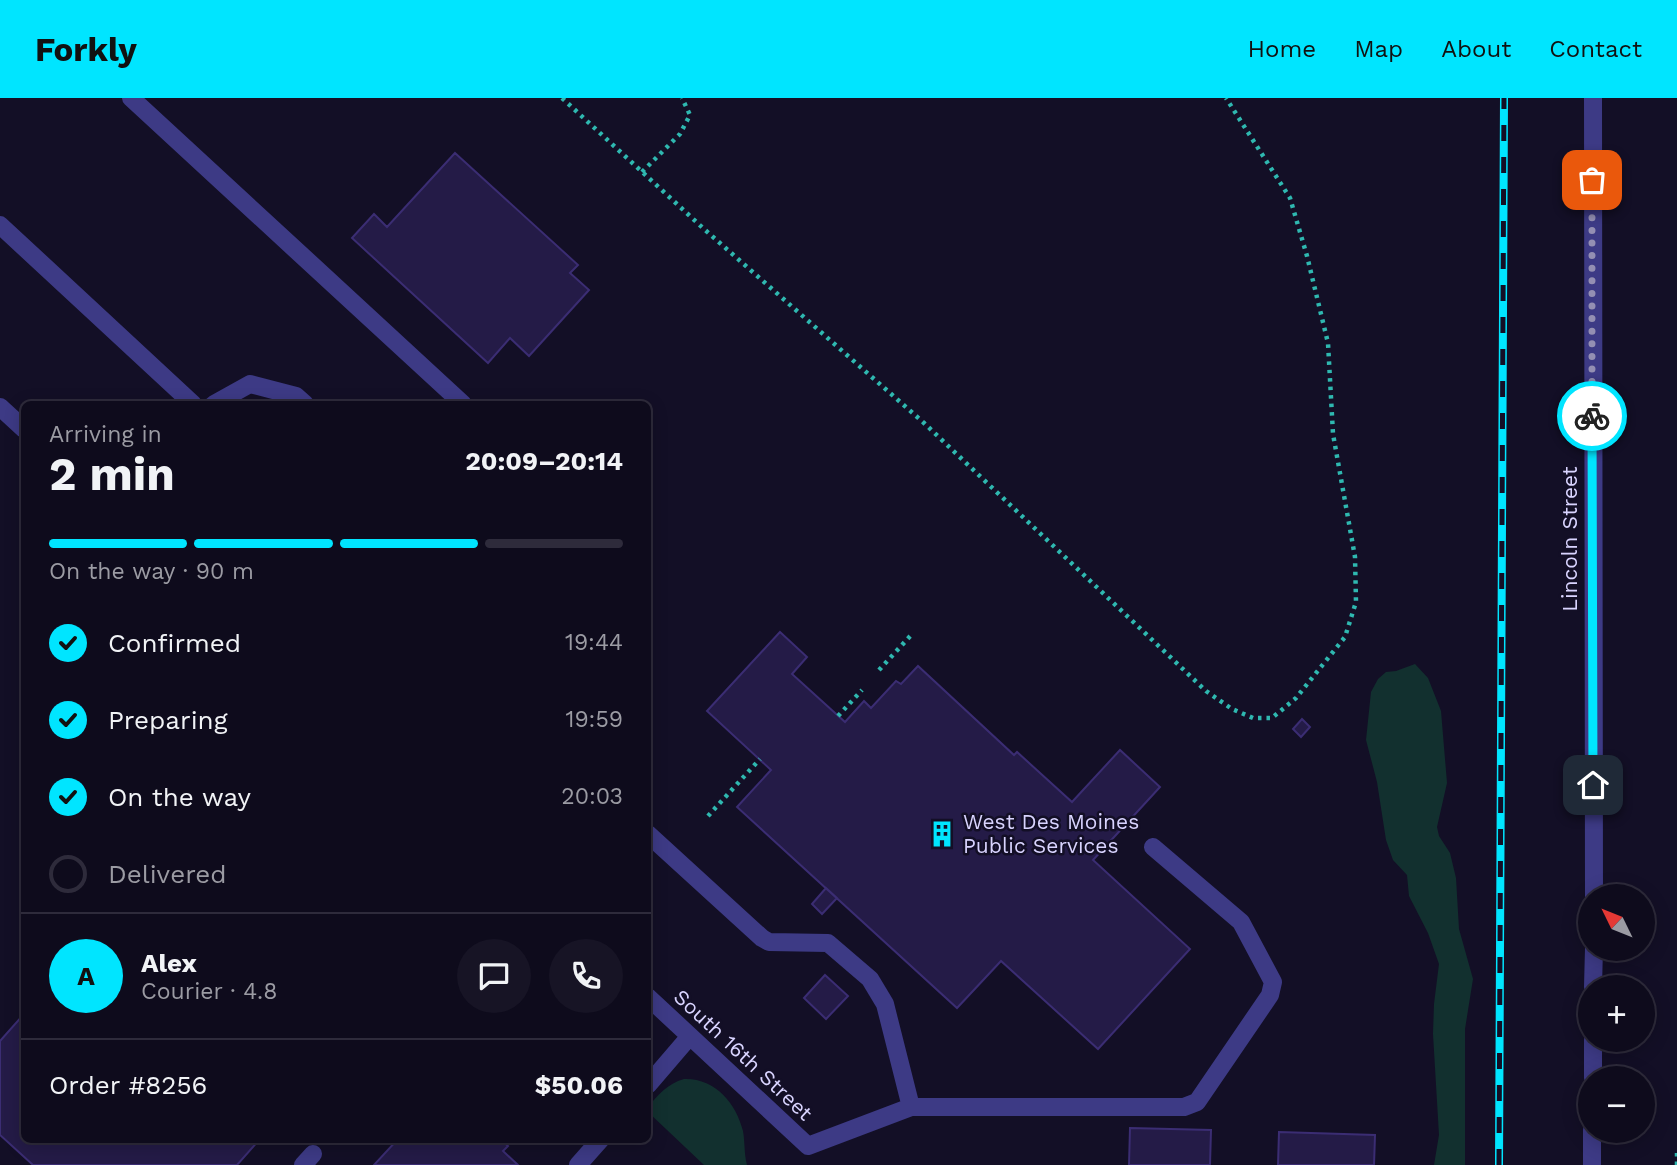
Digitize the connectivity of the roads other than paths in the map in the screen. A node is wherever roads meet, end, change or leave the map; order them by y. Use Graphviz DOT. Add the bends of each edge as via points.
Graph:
graph roads {
  1 [pos="131,98"];
  2 [pos="1592,98"];
  3 [pos="0,225"];
  4 [pos="190,401"];
  5 [pos="219,401"];
  6 [pos="302,401"];
  7 [pos="460,401"];
  8 [pos="0,407"];
  9 [pos="21,426"];
  10 [pos="651,837"];
  11 [pos="1153,847"];
  12 [pos="1594,884"];
  13 [pos="651,1001"];
  14 [pos="690,1036"];
  15 [pos="651,1082"];
  16 [pos="911,1107"];
  17 [pos="597,1143"];
  18 [pos="1592,1143"];
  19 [pos="578,1165"];
  20 [pos="1592,1165"];
  1 -- 7 [label="street"];
  2 -- 12 [label="street, Lincoln Street"];
  3 -- 4 [label="street"];
  5 -- 6 [label="street" via="250,384"];
  8 -- 9 [label="street"];
  10 -- 16 [label="street" via="762,938 828,943 870,979 885,1004"];
  11 -- 16 [label="street" via="1241,922 1273,982 1270,995 1198,1102 1184,1107"];
  13 -- 14 [label="street, South 16th Street"];
  14 -- 15 [label="street"];
  14 -- 16 [label="street, South 16th Street" via="808,1146"];
  17 -- 19 [label="street"];
  18 -- 20 [label="street"];
}
